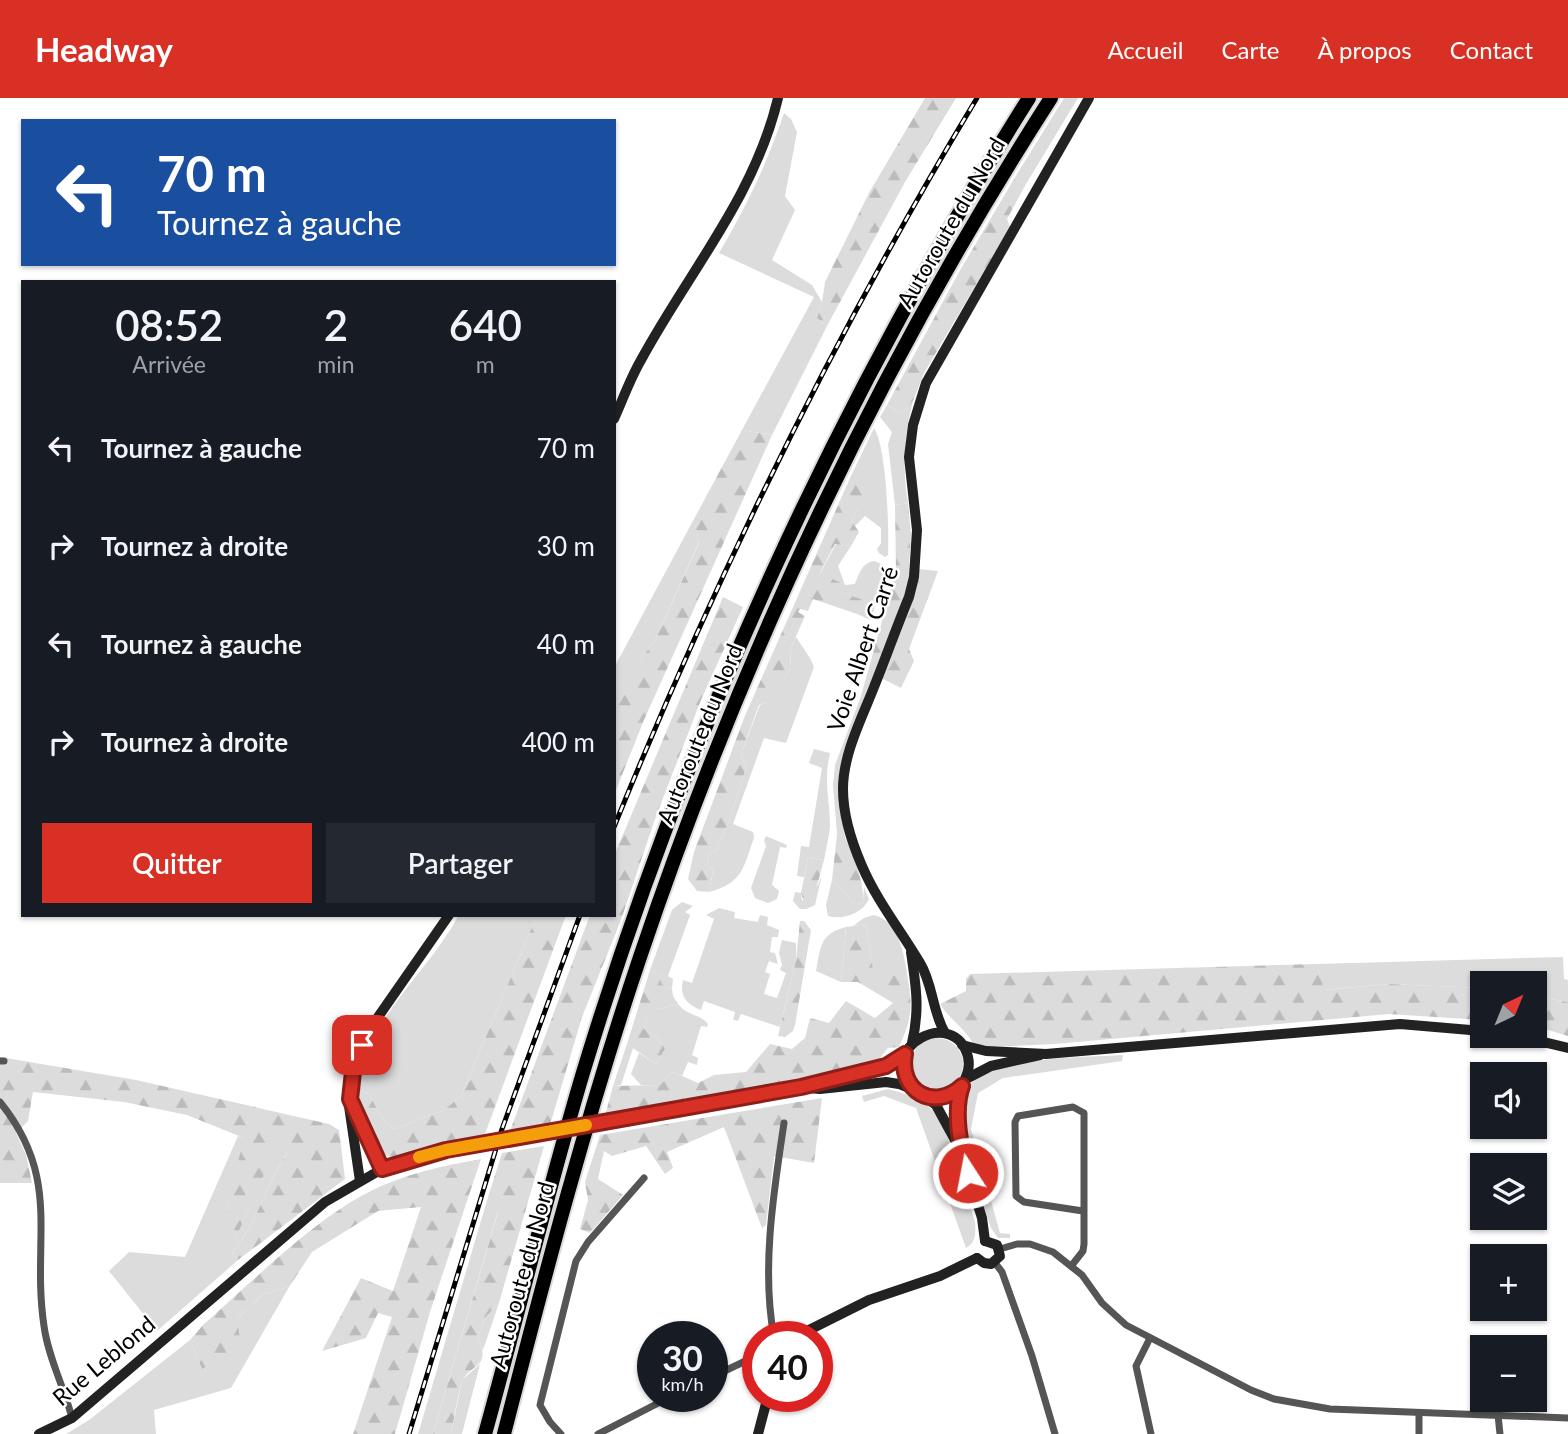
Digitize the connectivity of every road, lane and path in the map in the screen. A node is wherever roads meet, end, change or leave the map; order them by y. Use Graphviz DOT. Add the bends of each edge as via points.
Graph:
graph roads {
  1 [pos="778,98"];
  2 [pos="1029,98"];
  3 [pos="1051,98"];
  4 [pos="1089,98"];
  5 [pos="616,415"];
  6 [pos="448,917"];
  7 [pos="911,949"];
  8 [pos="1470,1030"];
  9 [pos="945,1033"];
  10 [pos="912,1043"];
  11 [pos="1547,1043"];
  12 [pos="962,1045"];
  13 [pos="1568,1048"];
  14 [pos="905,1054"];
  15 [pos="1046,1054"];
  16 [pos="964,1083"];
  17 [pos="801,1087"];
  18 [pos="920,1093"];
  19 [pos="350,1099"];
  20 [pos="0,1102"];
  21 [pos="784,1123"];
  22 [pos="961,1151"];
  23 [pos="382,1169"];
  24 [pos="644,1178"];
  25 [pos="360,1181"];
  26 [pos="1083,1210"];
  27 [pos="985,1241"];
  28 [pos="1000,1249"];
  29 [pos="977,1258"];
  30 [pos="995,1263"];
  31 [pos="1072,1265"];
  32 [pos="773,1321"];
  33 [pos="827,1321"];
  34 [pos="1150,1338"];
  35 [pos="641,1412"];
  36 [pos="764,1412"];
  37 [pos="1419,1413"];
  38 [pos="1498,1415"];
  39 [pos="72,1418"];
  40 [pos="1568,1418"];
  41 [pos="39,1434"];
  42 [pos="485,1434"];
  43 [pos="506,1434"];
  44 [pos="561,1434"];
  45 [pos="598,1434"];
  46 [pos="758,1434"];
  47 [pos="1055,1434"];
  48 [pos="1151,1434"];
  49 [pos="1419,1434"];
  50 [pos="1500,1434"];
  1 -- 5 [label="street" via="741,193 641,360"];
  2 -- 42 [label="highway, Autoroute du Nord" via="916,288 853,407 769,580 702,739 643,893 582,1075"];
  3 -- 43 [label="highway, Autoroute du Nord" via="881,394 811,534 730,718 625,1001 575,1166"];
  4 -- 7 [label="street, Voie Albert Carré" via="931,371 912,425 909,457 917,530 914,577 849,755 843,790 863,867"];
  6 -- 19 [label="street" via="369,1030 353,1072"];
  7 -- 9 [label="street, Voie Albert Carré" via="928,979"];
  7 -- 10 [label="street, Voie Albert Carré" via="918,1000"];
  8 -- 15 [label="street" via="1401,1024"];
  9 -- 10 [label="street" via="930,1033"];
  9 -- 12 [label="street"];
  10 -- 14 [label="street"];
  11 -- 13 [label="street"];
  12 -- 15 [label="street"];
  12 -- 16 [label="street" via="969,1065"];
  14 -- 17 [label="street" via="886,1066"];
  14 -- 18 [label="street" via="905,1074"];
  15 -- 16 [label="street" via="991,1066"];
  16 -- 18 [label="street" via="945,1097"];
  16 -- 22 [label="street" via="958,1098"];
  17 -- 18 [label="street" via="879,1082"];
  17 -- 23 [label="street, Rue Leblond, bridge" via="472,1145"];
  18 -- 22 [label="street" via="936,1105"];
  19 -- 23 [label="street"];
  19 -- 25 [label="street"];
  20 -- 39 [label="street" via="26,1140 39,1183 44,1329"];
  21 -- 32 [label="street" via="770,1222"];
  22 -- 27 [label="street"];
  23 -- 25 [label="street, Rue Leblond"];
  24 -- 44 [label="street" via="587,1242 576,1261 540,1405"];
  25 -- 39 [label="street, Rue Leblond" via="308,1216"];
  26 -- 26 [label="street" via="1084,1113 1073,1107 1018,1116 1016,1196 1024,1202"];
  26 -- 31 [label="street" via="1083,1251"];
  27 -- 28 [label="street"];
  27 -- 29 [label="street" via="976,1250"];
  28 -- 30 [label="street"];
  28 -- 31 [label="street" via="1030,1244"];
  29 -- 30 [label="street"];
  29 -- 33 [label="street"];
  30 -- 47 [label="street" via="1032,1356"];
  31 -- 34 [label="street" via="1108,1310"];
  34 -- 37 [label="street" via="1274,1399 1330,1409"];
  34 -- 48 [label="street" via="1136,1366"];
  35 -- 45 [label="street"];
  36 -- 46 [label="street"];
  37 -- 38 [label="street"];
  37 -- 49 [label="street"];
  38 -- 40 [label="street"];
  38 -- 50 [label="street"];
  39 -- 41 [label="street, Rue Leblond"];
}
